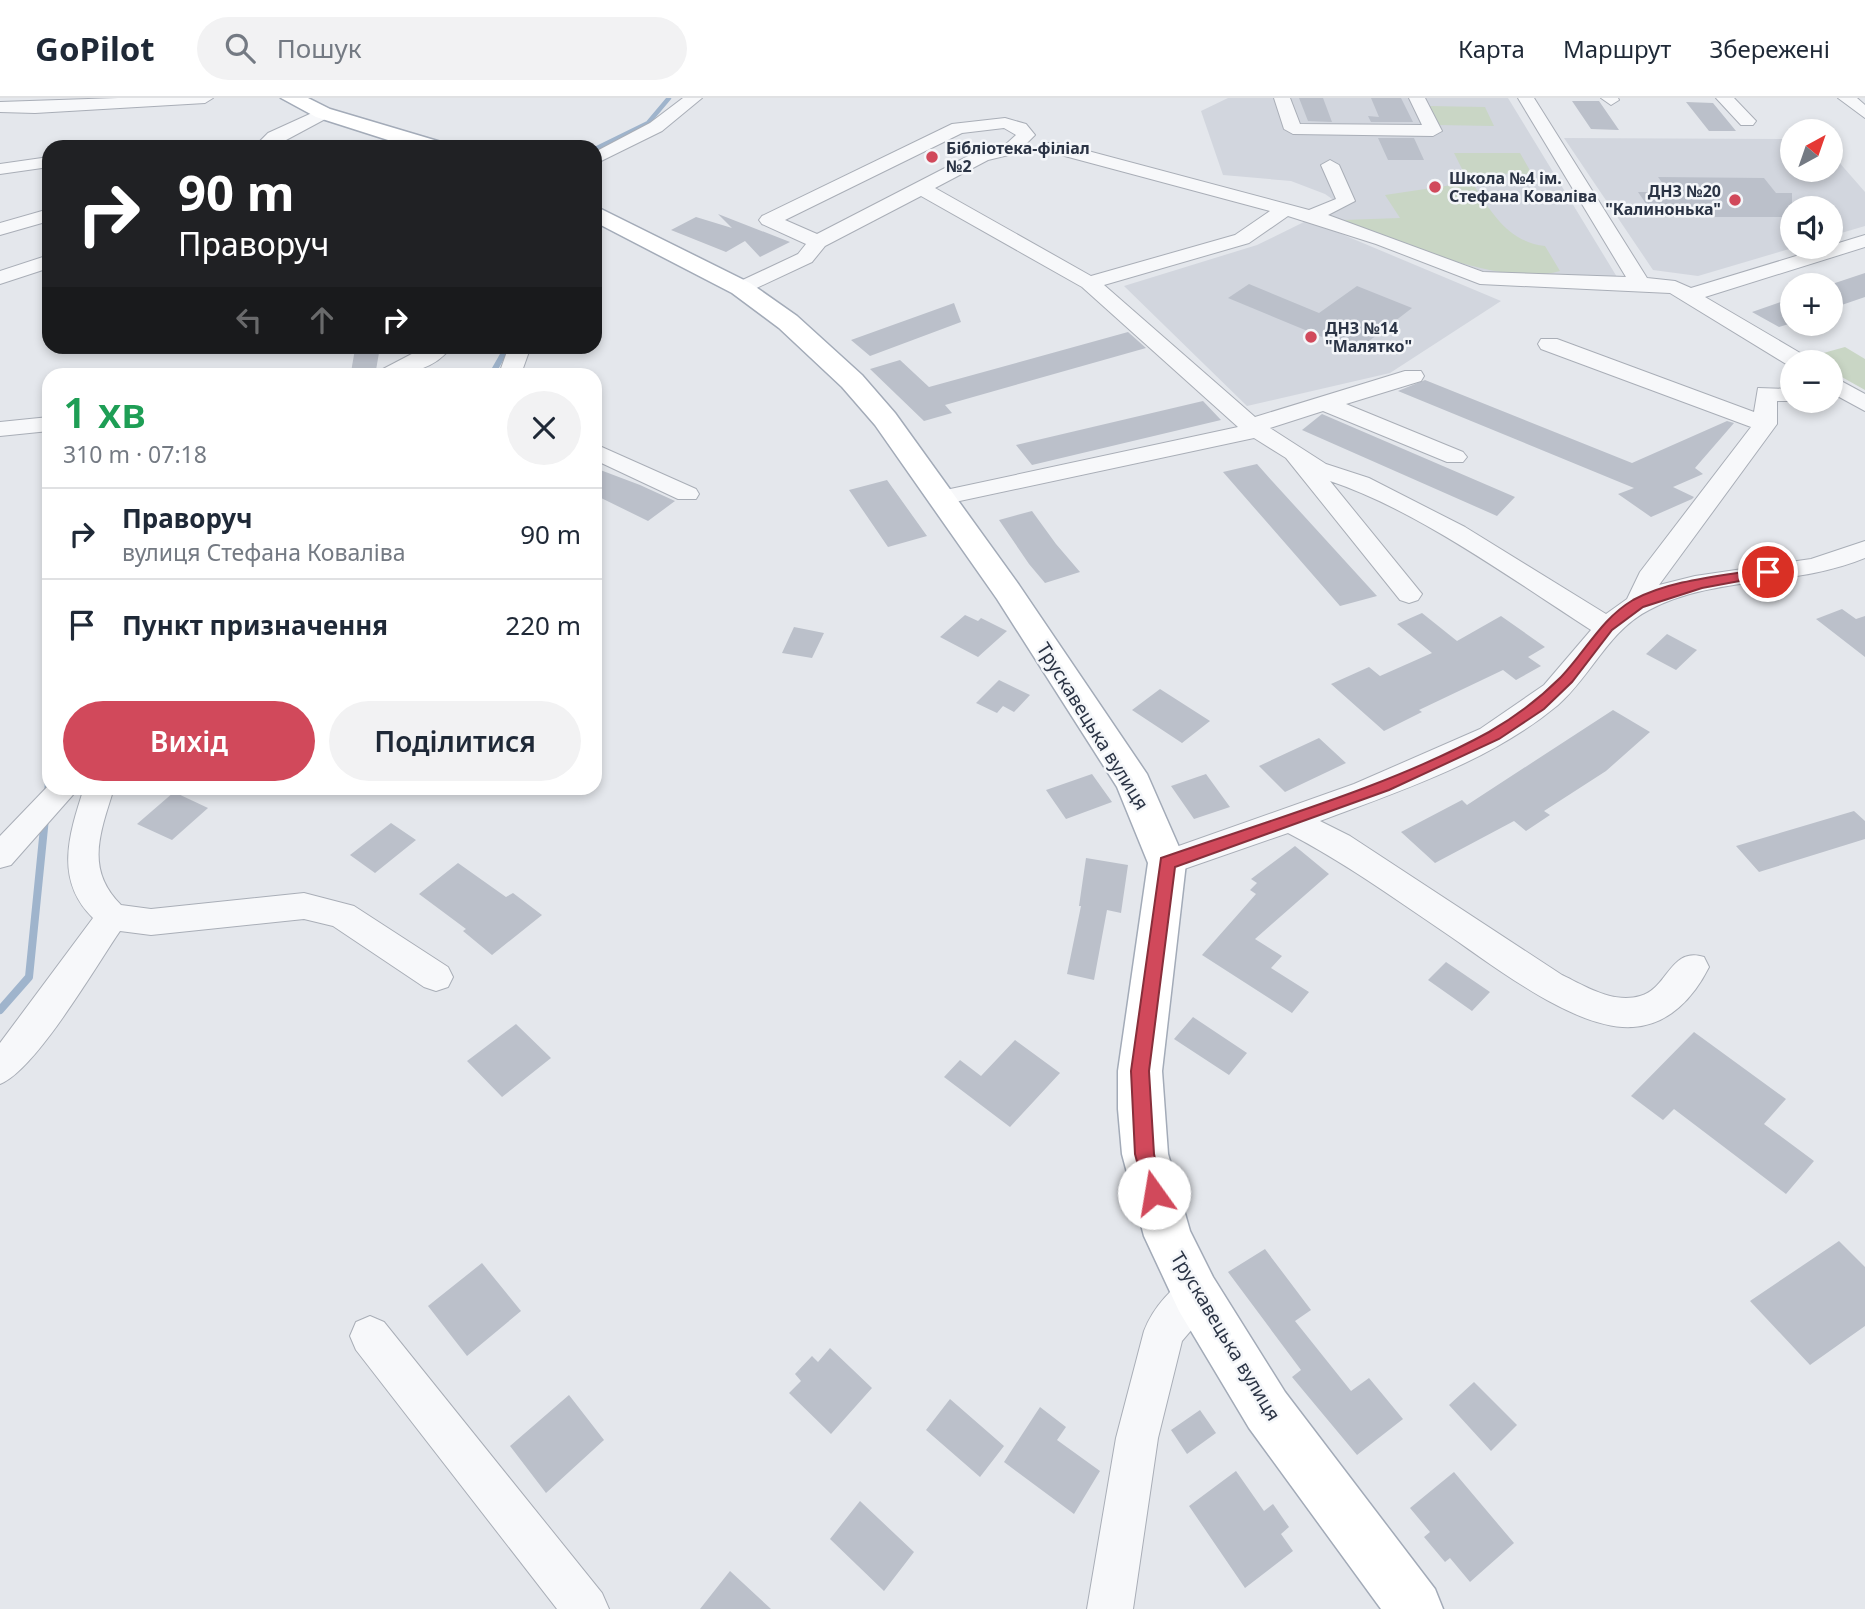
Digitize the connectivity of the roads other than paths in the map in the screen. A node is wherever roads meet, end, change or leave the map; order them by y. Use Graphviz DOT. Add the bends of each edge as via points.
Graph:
graph roads {
  1 [pos="205,98"];
  2 [pos="291,98"];
  3 [pos="694,98"];
  4 [pos="1282,98"];
  5 [pos="1417,98"];
  6 [pos="1526,98"];
  7 [pos="1724,98"];
  8 [pos="1846,98"];
  9 [pos="0,107"];
  10 [pos="323,113"];
  11 [pos="1865,113"];
  12 [pos="1747,121"];
  13 [pos="273,140"];
  14 [pos="410,140"];
  15 [pos="1052,147"];
  16 [pos="602,155"];
  17 [pos="42,163"];
  18 [pos="1329,165"];
  19 [pos="0,169"];
  20 [pos="921,188"];
  21 [pos="1283,211"];
  22 [pos="1310,216"];
  23 [pos="42,217"];
  24 [pos="602,217"];
  25 [pos="0,229"];
  26 [pos="1865,241"];
  27 [pos="818,242"];
  28 [pos="42,263"];
  29 [pos="0,278"];
  30 [pos="1089,283"];
  31 [pos="1640,284"];
  32 [pos="741,288"];
  33 [pos="1689,295"];
  34 [pos="1549,344"];
  35 [pos="1780,350"];
  36 [pos="431,354"];
  37 [pos="1780,360"];
  38 [pos="404,368"];
  39 [pos="1413,376"];
  40 [pos="1843,391"];
  41 [pos="1766,393"];
  42 [pos="1780,395"];
  43 [pos="1843,403"];
  44 [pos="1326,404"];
  45 [pos="1865,405"];
  46 [pos="42,425"];
  47 [pos="1765,425"];
  48 [pos="1254,428"];
  49 [pos="0,429"];
  50 [pos="1294,453"];
  51 [pos="602,454"];
  52 [pos="1455,457"];
  53 [pos="687,494"];
  54 [pos="941,498"];
  55 [pos="1865,549"];
  56 [pos="1409,594"];
  57 [pos="1638,604"];
  58 [pos="1607,627"];
  59 [pos="57,795"];
  60 [pos="97,795"];
  61 [pos="1290,819"];
  62 [pos="0,856"];
  63 [pos="1167,863"];
  64 [pos="112,917"];
  65 [pos="1692,967"];
  66 [pos="436,977"];
  67 [pos="0,1068"];
  68 [pos="1196,1294"];
  69 [pos="370,1336"];
  70 [pos="586,1609"];
  71 [pos="1110,1609"];
  72 [pos="1415,1609"];
  1 -- 9 [label="street"];
  2 -- 10 [label="main road"];
  3 -- 16 [label="street" via="656,127"];
  4 -- 5 [label="street" via="1293,129 1433,131"];
  6 -- 31 [label="street"];
  7 -- 12 [label="street"];
  8 -- 11 [label="street"];
  10 -- 13 [label="street"];
  10 -- 14 [label="main road"];
  15 -- 21 [label="street"];
  17 -- 19 [label="street"];
  18 -- 22 [label="street" via="1346,201"];
  20 -- 27 [label="street"];
  20 -- 27 [label="street" via="982,156 1011,149 1026,135 1020,128 997,122 958,128 769,220"];
  20 -- 30 [label="street"];
  21 -- 22 [label="street"];
  21 -- 30 [label="street" via="1242,239"];
  22 -- 31 [label="street" via="1480,278"];
  23 -- 25 [label="street"];
  24 -- 32 [label="main road, Трускавецька вулиця"];
  26 -- 33 [label="street"];
  27 -- 32 [label="street" via="805,258"];
  28 -- 29 [label="street"];
  30 -- 48 [label="street"];
  31 -- 33 [label="street" via="1675,287"];
  32 -- 54 [label="main road, Трускавецька вулиця" via="788,322 852,382 885,419"];
  33 -- 35 [label="street"];
  34 -- 47 [label="street"];
  36 -- 38 [label="street"];
  37 -- 41 [label="street" via="1770,364"];
  39 -- 44 [label="street"];
  40 -- 45 [label="street"];
  41 -- 42 [label="street"];
  41 -- 47 [label="street"];
  43 -- 45 [label="street"];
  44 -- 48 [label="street"];
  44 -- 52 [label="street"];
  46 -- 49 [label="street"];
  47 -- 57 [label="street" via="1649,578"];
  48 -- 50 [label="street"];
  48 -- 54 [label="street"];
  50 -- 56 [label="street"];
  50 -- 58 [label="street" via="1317,469 1360,483 1456,533"];
  51 -- 53 [label="street"];
  54 -- 63 [label="main road, Трускавецька вулиця" via="1134,784"];
  55 -- 57 [label="street" via="1820,564 1689,587"];
  57 -- 58 [label="street"];
  58 -- 61 [label="street" via="1558,688 1494,736 1384,786"];
  59 -- 62 [label="street"];
  60 -- 64 [label="street" via="82,850 84,883 94,903"];
  61 -- 63 [label="street"];
  61 -- 65 [label="street" via="1339,845 1550,985 1585,1003 1641,1011 1660,1004"];
  63 -- 68 [label="main road, Трускавецька вулиця" via="1140,1071 1140,1109 1154,1193 1168,1236"];
  64 -- 66 [label="street" via="151,922 304,906 342,915"];
  64 -- 67 [label="street"];
  68 -- 71 [label="street" via="1164,1331 1137,1438"];
  68 -- 72 [label="main road, Трускавецька вулиця" via="1267,1410"];
  69 -- 70 [label="street"];
}
